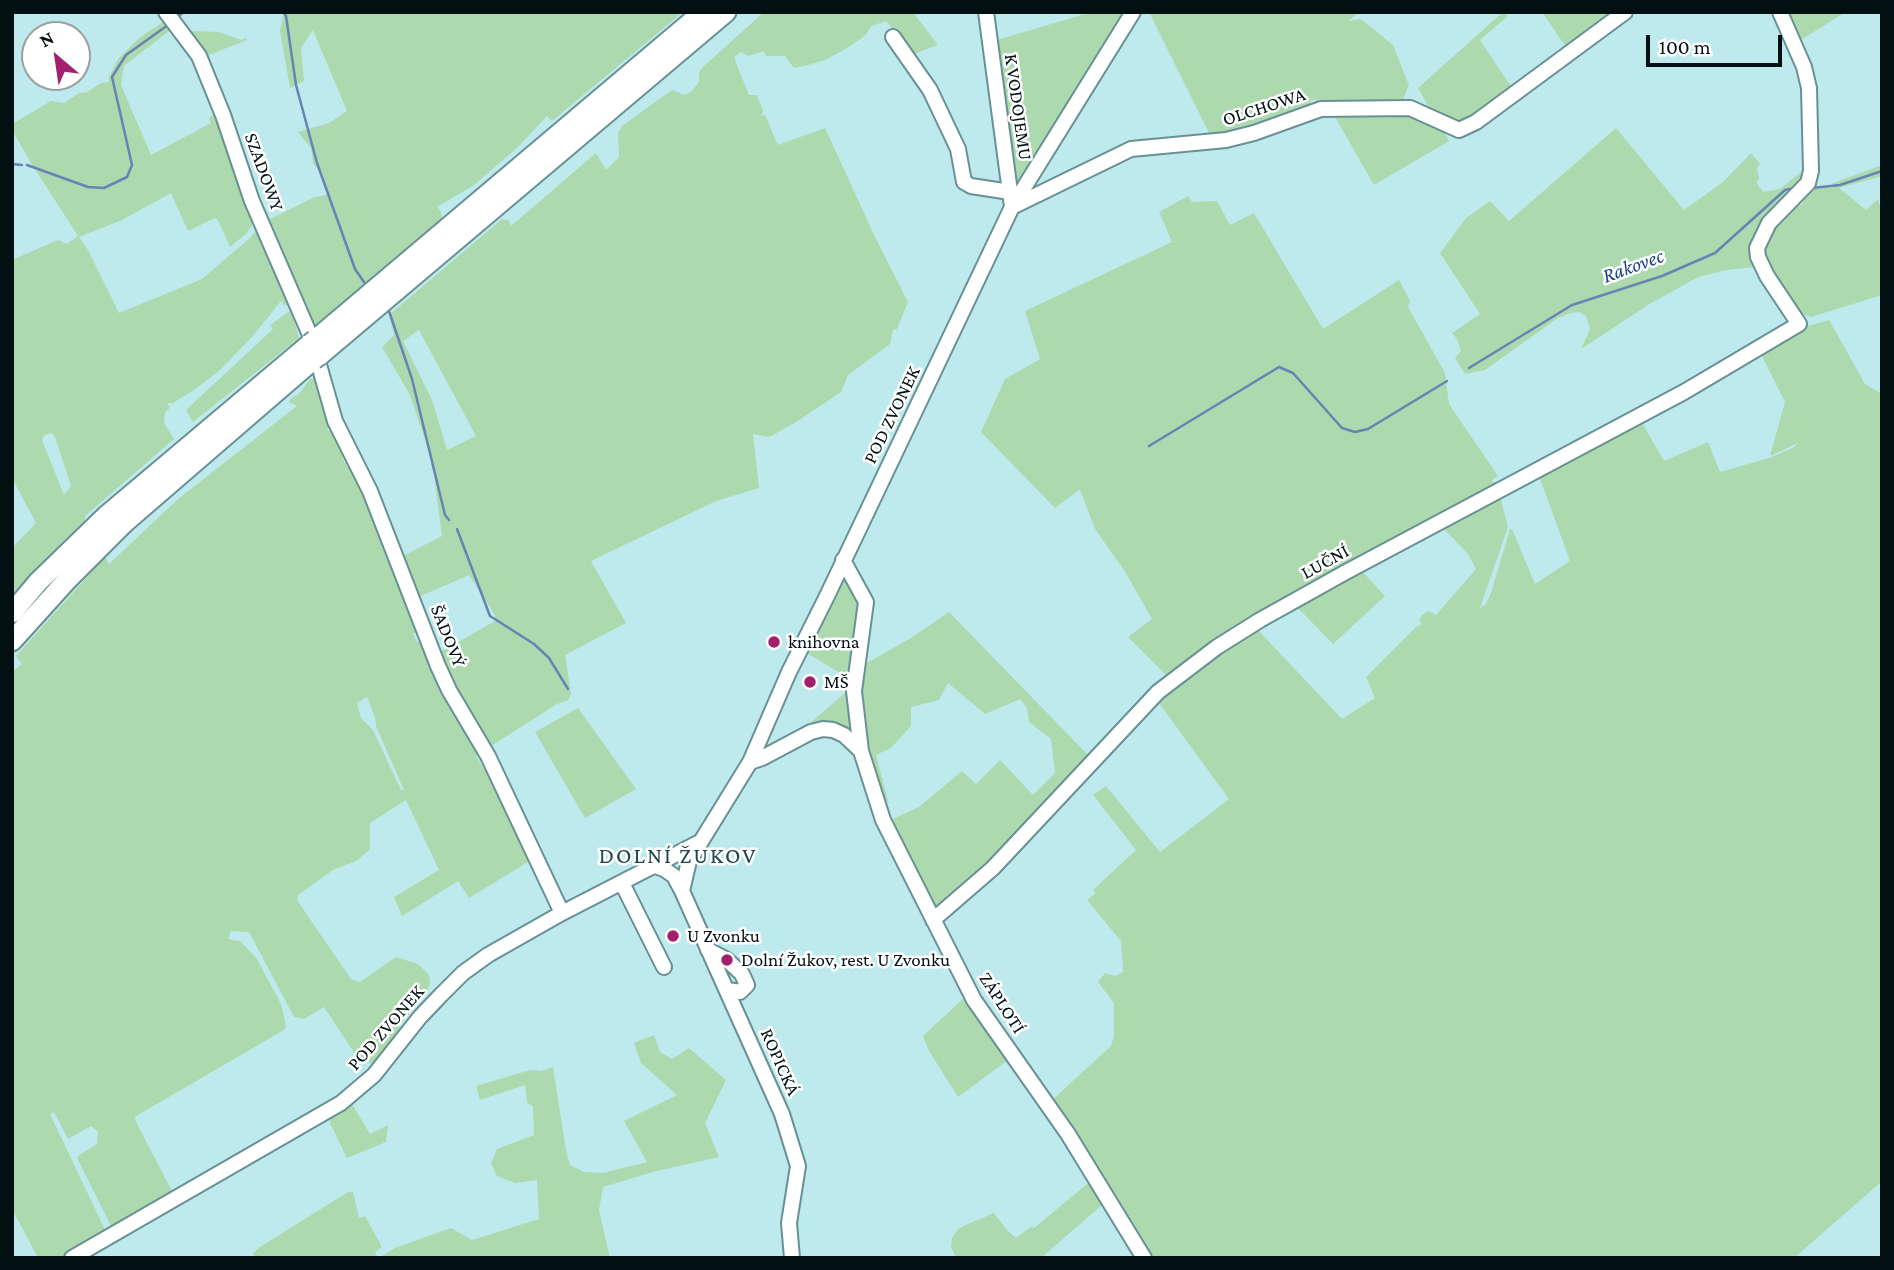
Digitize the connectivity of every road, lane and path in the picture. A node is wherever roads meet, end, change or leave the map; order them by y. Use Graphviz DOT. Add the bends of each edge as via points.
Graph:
graph roads {
  1 [pos="703,12"];
  2 [pos="726,12"];
  3 [pos="986,12"];
  4 [pos="1133,12"];
  5 [pos="1625,12"];
  6 [pos="1780,12"];
  7 [pos="170,18"];
  8 [pos="893,37"];
  9 [pos="1011,199"];
  10 [pos="315,350"];
  11 [pos="843,560"];
  12 [pos="12,613"];
  13 [pos="12,641"];
  14 [pos="861,751"];
  15 [pos="750,762"];
  16 [pos="700,842"];
  17 [pos="655,866"];
  18 [pos="622,883"];
  19 [pos="682,891"];
  20 [pos="562,913"];
  21 [pos="933,920"];
  22 [pos="664,967"];
  23 [pos="72,1258"];
  24 [pos="792,1258"];
  25 [pos="1144,1258"];
  1 -- 10 [label="highway"];
  2 -- 10 [label="highway"];
  3 -- 9 [label="street, K VODOJEMU"];
  4 -- 9 [label="street, POD ZVONEK"];
  5 -- 9 [label="street, OLCHOWA" via="1459,130 1410,108 1321,109 1226,141 1131,149"];
  6 -- 21 [label="street, LUČNÍ" via="1809,88 1811,172 1808,183 1769,223 1757,248 1767,275 1800,324 1217,647 1158,692 993,868"];
  7 -- 10 [label="street, SZADOWY" via="199,56 252,201"];
  8 -- 9 [label="street" via="930,90 958,149 964,182"];
  9 -- 11 [label="street, POD ZVONEK"];
  10 -- 12 [label="highway" via="106,516"];
  10 -- 13 [label="highway" via="124,523"];
  10 -- 20 [label="street, ŠADOVÝ" via="335,421 370,491 438,666 488,756"];
  11 -- 14 [label="street, ZÁPLOTÍ" via="866,602 854,691"];
  11 -- 15 [label="street, POD ZVONEK"];
  14 -- 15 [label="street" via="844,735 823,729"];
  14 -- 21 [label="street, ZÁPLOTÍ" via="883,820"];
  15 -- 16 [label="street, POD ZVONEK"];
  16 -- 17 [label="street, POD ZVONEK"];
  16 -- 19 [label="street, POD ZVONEK" via="689,861"];
  17 -- 18 [label="street, POD ZVONEK"];
  17 -- 19 [label="street" via="674,876"];
  18 -- 20 [label="street, POD ZVONEK"];
  18 -- 22 [label="street"];
  19 -- 24 [label="street, ROPICKÁ" via="708,950 727,960 747,985 740,992 728,990 782,1114 798,1167 789,1223"];
  20 -- 23 [label="street, POD ZVONEK" via="463,973 374,1075 341,1103"];
  21 -- 25 [label="street, ZÁPLOTÍ" via="974,1000 1068,1134"];
}
